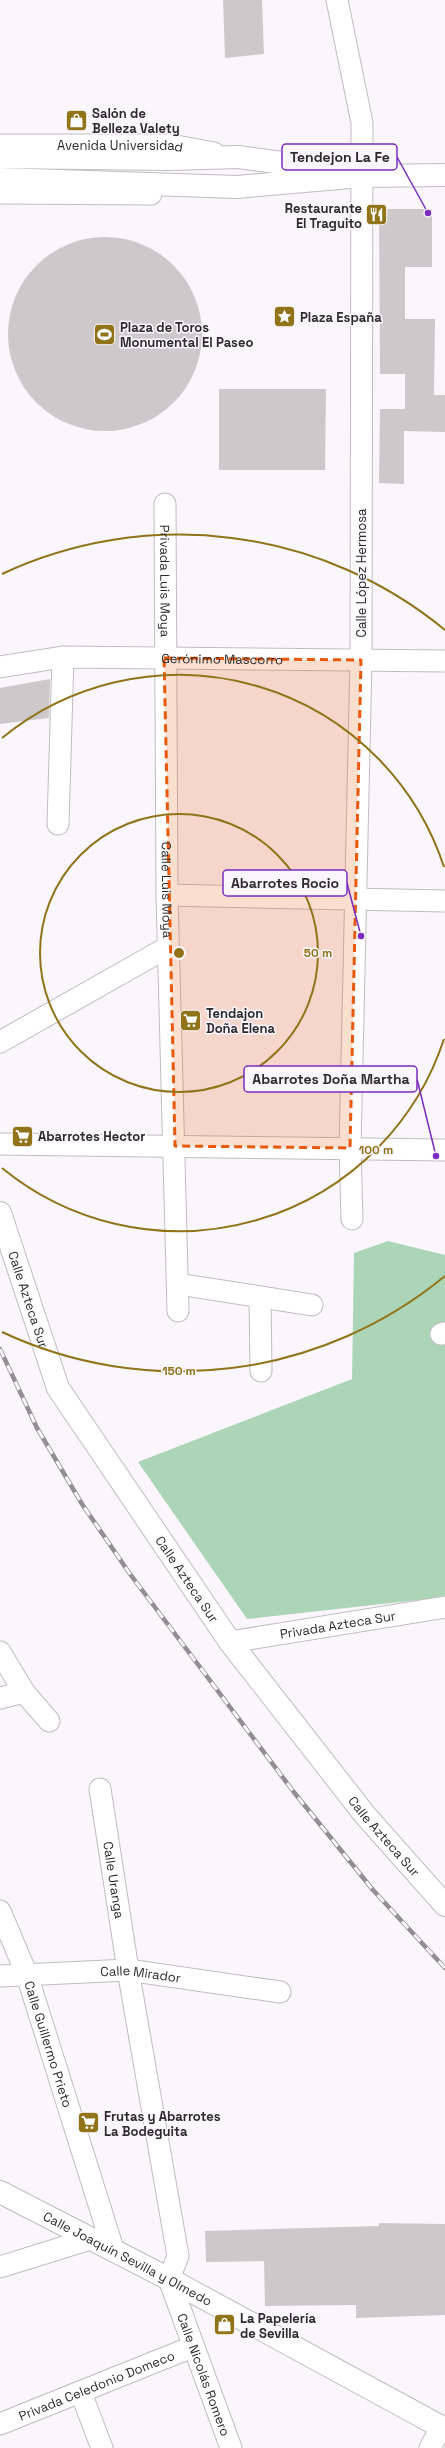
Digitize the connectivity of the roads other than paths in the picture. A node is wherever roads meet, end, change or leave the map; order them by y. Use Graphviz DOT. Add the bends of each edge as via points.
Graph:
graph roads {
  1 [pos="337,0"];
  2 [pos="0,145"];
  3 [pos="0,157"];
  4 [pos="238,157"];
  5 [pos="361,176"];
  6 [pos="445,176"];
  7 [pos="0,178"];
  8 [pos="236,187"];
  9 [pos="0,194"];
  10 [pos="165,504"];
  11 [pos="63,657"];
  12 [pos="164,658"];
  13 [pos="361,660"];
  14 [pos="445,660"];
  15 [pos="0,667"];
  16 [pos="58,824"];
  17 [pos="167,896"];
  18 [pos="356,901"];
  19 [pos="445,901"];
  20 [pos="168,947"];
  21 [pos="0,1042"];
  22 [pos="0,1144"];
  23 [pos="175,1146"];
  24 [pos="350,1148"];
  25 [pos="445,1150"];
  26 [pos="0,1213"];
  27 [pos="352,1219"];
  28 [pos="178,1284"];
  29 [pos="260,1297"];
  30 [pos="312,1305"];
  31 [pos="178,1311"];
  32 [pos="261,1371"];
  33 [pos="445,1607"];
  34 [pos="230,1642"];
  35 [pos="0,1652"];
  36 [pos="24,1692"];
  37 [pos="0,1698"];
  38 [pos="49,1721"];
  39 [pos="100,1789"];
  40 [pos="445,1905"];
  41 [pos="0,1911"];
  42 [pos="128,1970"];
  43 [pos="27,1974"];
  44 [pos="0,1976"];
  45 [pos="280,1992"];
  46 [pos="0,2192"];
  47 [pos="90,2239"];
  48 [pos="112,2249"];
  49 [pos="0,2267"];
  50 [pos="169,2279"];
  51 [pos="192,2347"];
  52 [pos="81,2393"];
  53 [pos="0,2424"];
  54 [pos="443,2428"];
  55 [pos="102,2448"];
  56 [pos="231,2448"];
  57 [pos="430,2448"];
  1 -- 5 [label="street, Calle López Hermosa" via="362,123"];
  2 -- 4 [label="street, Avenida Universidad" via="171,145"];
  3 -- 4 [label="street, Avenida Universidad"];
  4 -- 5 [label="street, Avenida Universidad"];
  5 -- 6 [label="street, Avenida Universidad"];
  5 -- 8 [label="street, Avenida Universidad"];
  5 -- 13 [label="street, Calle López Hermosa"];
  7 -- 8 [label="street, Avenida Universidad"];
  8 -- 9 [label="street, Avenida Universidad" via="172,194"];
  10 -- 12 [label="street, Privada Luis Moya"];
  11 -- 12 [label="street, Gerónimo Mascorro"];
  11 -- 15 [label="street, Gerónimo Mascorro"];
  11 -- 16 [label="street"];
  12 -- 13 [label="street, Gerónimo Mascorro"];
  12 -- 17 [label="street, Calle Luis Moya"];
  13 -- 14 [label="street, Gerónimo Mascorro"];
  13 -- 18 [label="street, Calle López Hermosa"];
  17 -- 18 [label="street"];
  17 -- 20 [label="street, Calle Luis Moya"];
  18 -- 19 [label="street"];
  18 -- 24 [label="street, Calle López Hermosa"];
  20 -- 21 [label="street"];
  20 -- 23 [label="street, Calle Luis Moya"];
  22 -- 23 [label="street"];
  23 -- 24 [label="street"];
  23 -- 28 [label="street, Calle Luis Moya"];
  24 -- 25 [label="street"];
  24 -- 27 [label="street, Calle López Hermosa"];
  26 -- 34 [label="street, Calle Azteca Sur" via="58,1388"];
  28 -- 29 [label="street"];
  28 -- 31 [label="street, Calle Luis Moya"];
  29 -- 30 [label="street"];
  29 -- 32 [label="street"];
  33 -- 34 [label="street, Privada Azteca Sur"];
  34 -- 40 [label="street, Calle Azteca Sur" via="365,1816"];
  35 -- 36 [label="street"];
  36 -- 37 [label="street"];
  36 -- 38 [label="street"];
  39 -- 42 [label="street, Calle Uranga"];
  41 -- 43 [label="street, Calle Guillermo Prieto"];
  42 -- 43 [label="street, Calle Mirador"];
  42 -- 45 [label="street, Calle Mirador"];
  42 -- 50 [label="street, Calle Uranga" via="178,2256"];
  43 -- 44 [label="street, Calle Mirador"];
  43 -- 48 [label="street, Calle Guillermo Prieto"];
  46 -- 47 [label="street, Calle Joaquín Sevilla y Olmedo"];
  47 -- 48 [label="street, Calle Joaquín Sevilla y Olmedo"];
  47 -- 49 [label="street"];
  48 -- 50 [label="street, Calle Joaquín Sevilla y Olmedo"];
  50 -- 51 [label="street, Calle Nicolás Romero"];
  50 -- 54 [label="street, Calle Joaquín Sevilla y Olmedo"];
  51 -- 52 [label="street, Privada Celedonio Domeco"];
  51 -- 56 [label="street, Calle Nicolás Romero"];
  52 -- 53 [label="street, Privada Celedonio Domeco"];
  52 -- 55 [label="street"];
  54 -- 57 [label="street"];
}
